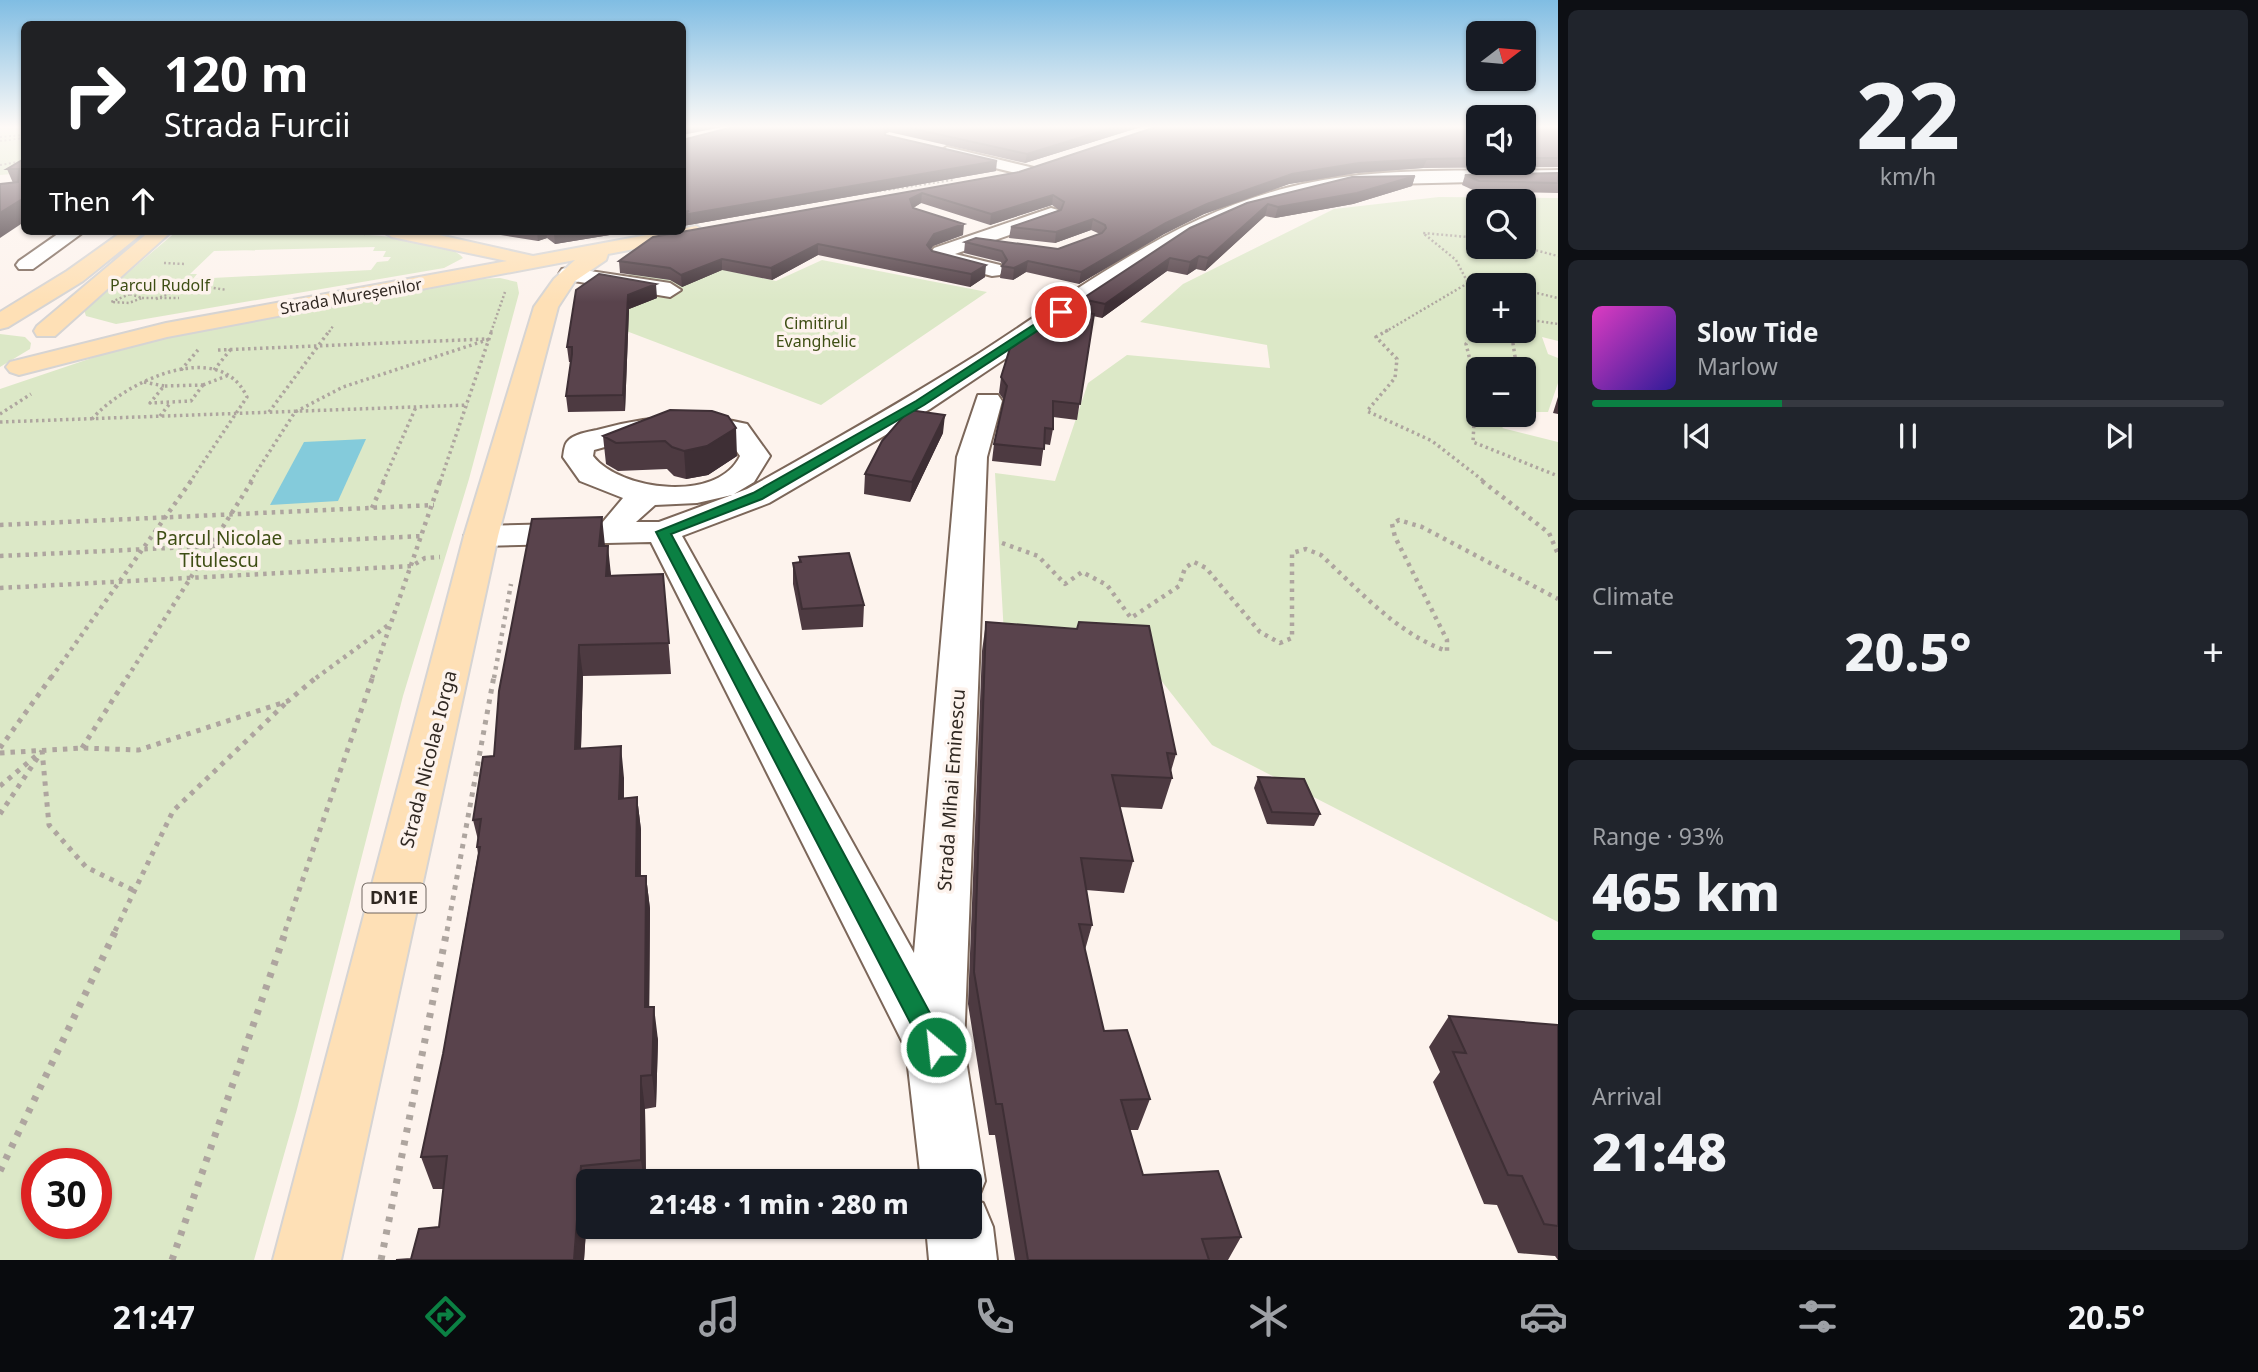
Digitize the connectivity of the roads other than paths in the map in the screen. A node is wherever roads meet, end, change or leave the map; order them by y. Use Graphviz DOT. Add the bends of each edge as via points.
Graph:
graph roads {
  1 [pos="1329,185"];
  2 [pos="1051,214"];
  3 [pos="954,223"];
  4 [pos="715,228"];
  5 [pos="686,234"];
  6 [pos="85,235"];
  7 [pos="124,235"];
  8 [pos="158,235"];
  9 [pos="413,235"];
  10 [pos="679,235"];
  11 [pos="980,238"];
  12 [pos="58,239"];
  13 [pos="627,245"];
  14 [pos="1010,248"];
  15 [pos="97,260"];
  16 [pos="536,262"];
  17 [pos="992,270"];
  18 [pos="570,274"];
  19 [pos="58,288"];
  20 [pos="670,290"];
  21 [pos="545,307"];
  22 [pos="0,325"];
  23 [pos="166,330"];
  24 [pos="48,333"];
  25 [pos="10,371"];
  26 [pos="988,401"];
  27 [pos="655,514"];
  28 [pos="479,545"];
  29 [pos="936,1047"];
  30 [pos="951,1169"];
  31 [pos="960,1239"];
  32 [pos="307,1260"];
  33 [pos="963,1260"];
  1 -- 27 [label="street" via="1237,208 1179,234 920,403 758,496"];
  2 -- 11 [label="street"];
  3 -- 11 [label="street"];
  4 -- 5 [label="main road"];
  6 -- 15 [label="street"];
  7 -- 15 [label="main road"];
  8 -- 24 [label="main road"];
  9 -- 16 [label="main road"];
  10 -- 13 [label="main road"];
  11 -- 14 [label="street"];
  11 -- 17 [label="street" via="939,256"];
  12 -- 19 [label="street"];
  12 -- 19 [label="street" via="19,255 32,292"];
  13 -- 16 [label="main road, Strada Mureșenilor"];
  13 -- 18 [label="main road"];
  15 -- 19 [label="main road"];
  16 -- 21 [label="main road, Strada Nicolae Iorga / DN1E" via="538,297"];
  16 -- 23 [label="main road, Strada Mureșenilor"];
  18 -- 20 [label="street"];
  18 -- 21 [label="main road"];
  19 -- 22 [label="main road"];
  21 -- 28 [label="main road, Strada Nicolae Iorga / DN1E"];
  22 -- 24 [label="main road, Strada Mureșenilor"];
  23 -- 24 [label="main road, Strada Mureșenilor" via="116,336"];
  23 -- 25 [label="main road, Strada Mureșenilor"];
  24 -- 25 [label="main road" via="48,350"];
  26 -- 29 [label="street, Strada Mihai Eminescu" via="972,457"];
  27 -- 27 [label="street" via="751,470 755,456 737,430 698,424 618,433 580,445 578,457 591,474"];
  27 -- 28 [label="street" via="613,532"];
  27 -- 29 [label="street"];
  28 -- 32 [label="main road, Strada Nicolae Iorga / DN1E"];
  29 -- 30 [label="street, Strada Mihai Eminescu"];
  31 -- 33 [label="street"];
}
